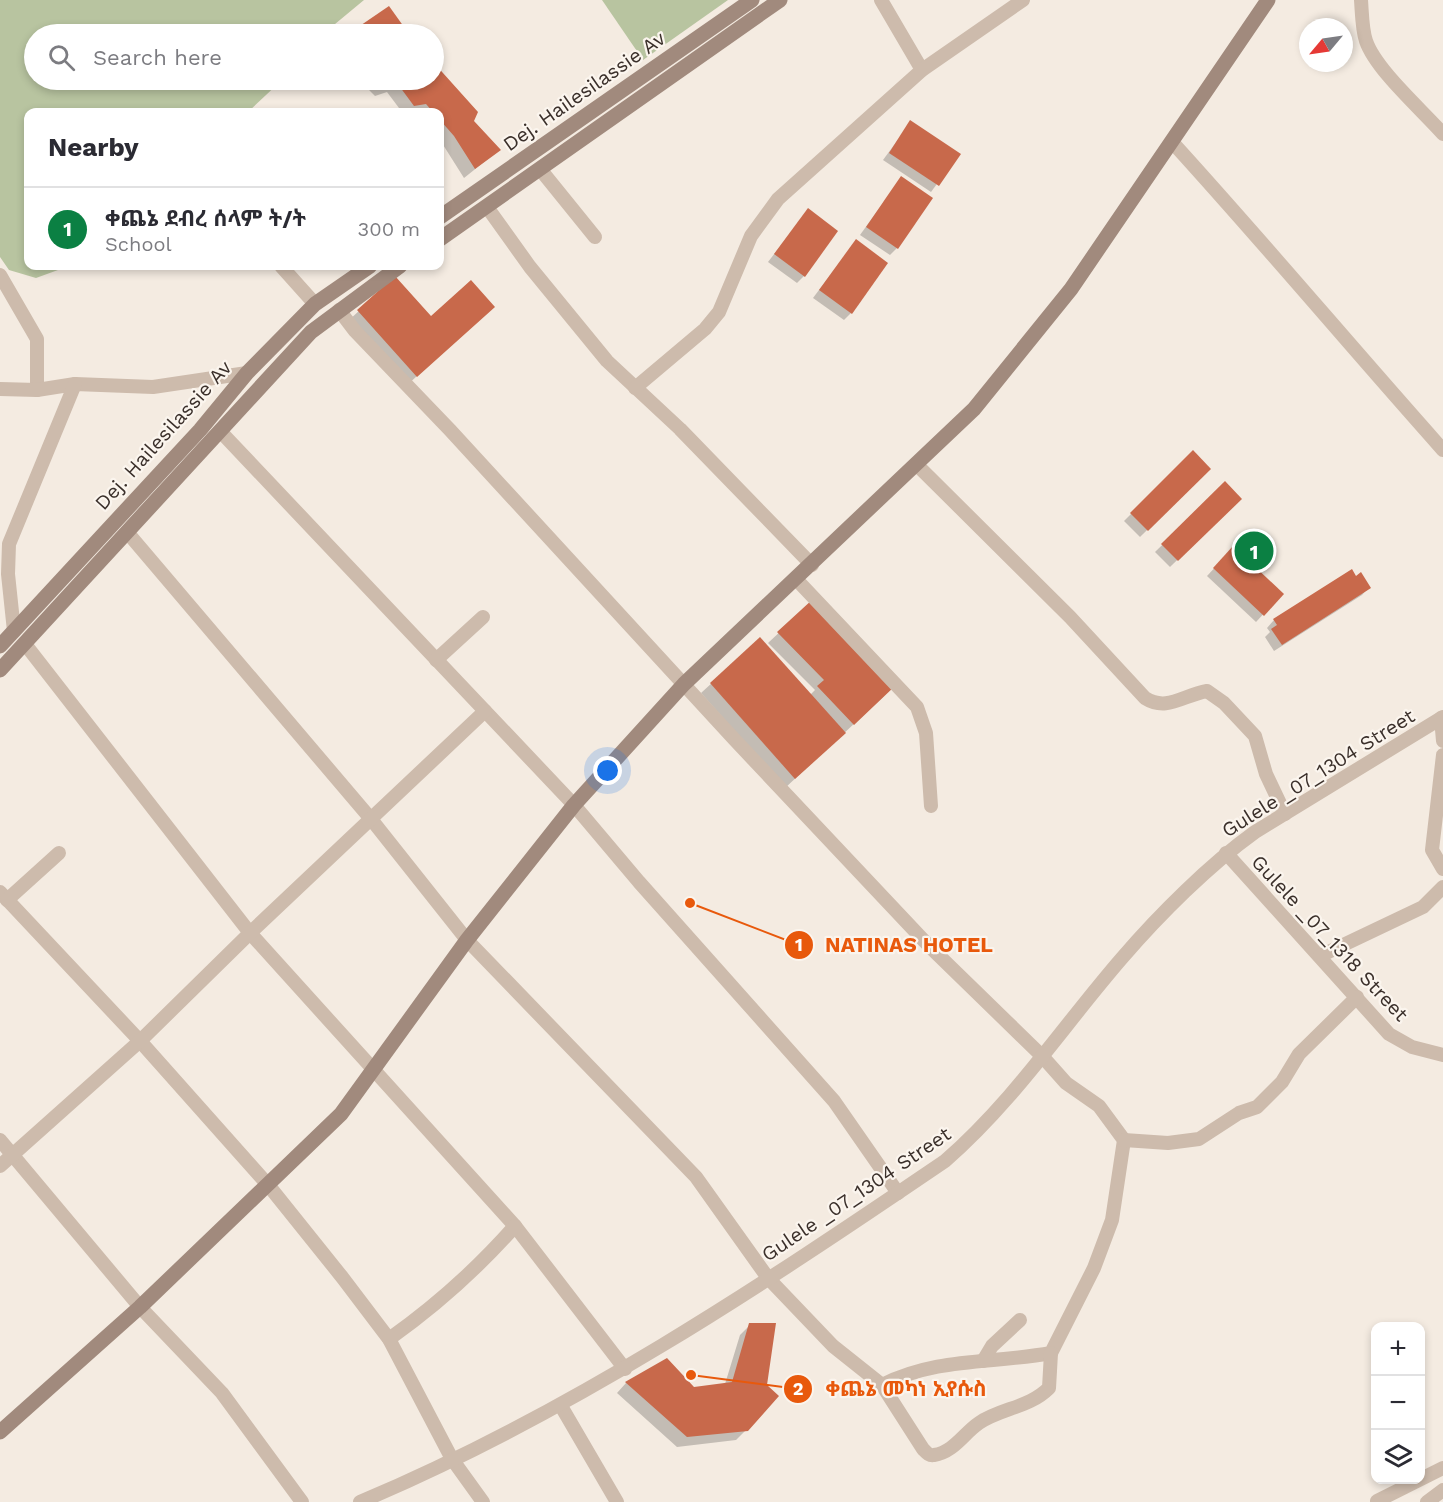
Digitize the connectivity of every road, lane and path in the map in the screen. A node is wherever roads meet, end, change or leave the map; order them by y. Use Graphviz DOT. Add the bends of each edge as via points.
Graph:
graph roads {
  1 [pos="752,0"];
  2 [pos="780,0"];
  3 [pos="881,0"];
  4 [pos="1023,0"];
  5 [pos="1268,0"];
  6 [pos="1361,0"];
  7 [pos="922,70"];
  8 [pos="1443,134"];
  9 [pos="1173,143"];
  10 [pos="540,169"];
  11 [pos="488,207"];
  12 [pos="444,214"];
  13 [pos="444,236"];
  14 [pos="595,237"];
  15 [pos="285,270"];
  16 [pos="364,270"];
  17 [pos="394,270"];
  18 [pos="0,275"];
  19 [pos="315,304"];
  20 [pos="339,310"];
  21 [pos="246,373"];
  22 [pos="75,384"];
  23 [pos="635,388"];
  24 [pos="0,389"];
  25 [pos="37,390"];
  26 [pos="220,431"];
  27 [pos="1443,450"];
  28 [pos="917,465"];
  29 [pos="127,532"];
  30 [pos="812,565"];
  31 [pos="796,579"];
  32 [pos="483,616"];
  33 [pos="14,631"];
  34 [pos="25,644"];
  35 [pos="0,646"];
  36 [pos="436,660"];
  37 [pos="0,670"];
  38 [pos="684,684"];
  39 [pos="485,711"];
  40 [pos="1442,718"];
  41 [pos="1443,741"];
  42 [pos="1443,755"];
  43 [pos="574,805"];
  44 [pos="931,806"];
  45 [pos="1285,814"];
  46 [pos="371,819"];
  47 [pos="59,854"];
  48 [pos="1226,854"];
  49 [pos="1443,869"];
  50 [pos="1443,888"];
  51 [pos="4,896"];
  52 [pos="250,933"];
  53 [pos="467,940"];
  54 [pos="1320,956"];
  55 [pos="1357,996"];
  56 [pos="140,1041"];
  57 [pos="1443,1055"];
  58 [pos="1042,1056"];
  59 [pos="375,1070"];
  60 [pos="0,1140"];
  61 [pos="1124,1140"];
  62 [pos="13,1154"];
  63 [pos="0,1166"];
  64 [pos="269,1186"];
  65 [pos="898,1193"];
  66 [pos="515,1226"];
  67 [pos="768,1278"];
  68 [pos="141,1307"];
  69 [pos="1020,1320"];
  70 [pos="389,1339"];
  71 [pos="1052,1353"];
  72 [pos="983,1361"];
  73 [pos="625,1369"];
  74 [pos="882,1385"];
  75 [pos="561,1406"];
  76 [pos="0,1432"];
  77 [pos="452,1459"];
  78 [pos="1443,1468"];
  79 [pos="1443,1490"];
  80 [pos="374,1499"];
  81 [pos="1377,1501"];
  82 [pos="302,1502"];
  83 [pos="360,1502"];
  84 [pos="483,1502"];
  85 [pos="617,1502"];
  86 [pos="1427,1502"];
  1 -- 12 [label="main road, Dej. Hailesilassie Av"];
  2 -- 10 [label="main road"];
  3 -- 7 [label="street"];
  4 -- 7 [label="street"];
  5 -- 9 [label="main road"];
  6 -- 8 [label="street" via="1370,50"];
  7 -- 23 [label="street" via="778,199 751,236 719,312 705,329"];
  9 -- 27 [label="street"];
  9 -- 28 [label="main road" via="1071,289 974,409"];
  10 -- 11 [label="main road"];
  10 -- 14 [label="street"];
  11 -- 13 [label="main road"];
  11 -- 23 [label="street" via="530,267 606,361"];
  15 -- 19 [label="street"];
  16 -- 19 [label="main road, Dej. Hailesilassie Av"];
  17 -- 20 [label="main road"];
  18 -- 25 [label="street" via="37,339"];
  19 -- 21 [label="main road, Dej. Hailesilassie Av"];
  20 -- 26 [label="main road" via="311,332"];
  20 -- 38 [label="street"];
  21 -- 22 [label="street" via="153,387"];
  21 -- 33 [label="main road, Dej. Hailesilassie Av" via="200,430"];
  22 -- 25 [label="street"];
  22 -- 33 [label="street" via="9,544"];
  23 -- 30 [label="street"];
  24 -- 25 [label="street"];
  26 -- 29 [label="main road"];
  26 -- 36 [label="street"];
  28 -- 30 [label="main road"];
  28 -- 45 [label="street" via="1070,617 1145,698 1166,705 1207,690 1224,703 1255,736 1266,774"];
  29 -- 34 [label="main road"];
  29 -- 46 [label="street"];
  30 -- 31 [label="main road"];
  31 -- 38 [label="main road"];
  31 -- 44 [label="street" via="917,707 926,733"];
  32 -- 36 [label="street"];
  33 -- 35 [label="main road, Dej. Hailesilassie Av"];
  34 -- 37 [label="main road"];
  34 -- 52 [label="street"];
  36 -- 39 [label="street"];
  38 -- 43 [label="main road"];
  38 -- 58 [label="street" via="929,946"];
  39 -- 43 [label="street"];
  39 -- 46 [label="street"];
  40 -- 41 [label="street"];
  40 -- 45 [label="street, Gulele _07_1304 Street"];
  42 -- 49 [label="street" via="1432,850"];
  43 -- 53 [label="main road"];
  43 -- 65 [label="street" via="834,1101"];
  45 -- 48 [label="street, Gulele _07_1304 Street"];
  46 -- 52 [label="street"];
  46 -- 53 [label="street"];
  47 -- 51 [label="street"];
  48 -- 54 [label="street, Gulele _07_1318 Street"];
  48 -- 58 [label="street, Gulele _07_1304 Street" via="1123,957"];
  50 -- 54 [label="street" via="1423,907"];
  51 -- 56 [label="street"];
  52 -- 56 [label="street"];
  52 -- 59 [label="street"];
  53 -- 59 [label="main road"];
  53 -- 67 [label="street" via="696,1178"];
  54 -- 55 [label="street, Gulele _07_1318 Street"];
  55 -- 57 [label="street, Gulele _07_1318 Street" via="1389,1034 1413,1047"];
  55 -- 61 [label="street" via="1299,1054 1282,1082 1257,1107 1239,1113 1192,1141"];
  56 -- 62 [label="street"];
  56 -- 64 [label="street"];
  58 -- 61 [label="street" via="1066,1083 1099,1106"];
  58 -- 65 [label="street, Gulele _07_1304 Street" via="977,1133"];
  59 -- 64 [label="main road" via="341,1114"];
  59 -- 66 [label="street"];
  60 -- 62 [label="street"];
  61 -- 71 [label="street" via="1112,1220 1094,1268"];
  62 -- 63 [label="street"];
  62 -- 68 [label="street"];
  64 -- 68 [label="main road"];
  64 -- 70 [label="street"];
  65 -- 67 [label="street, Gulele _07_1304 Street"];
  66 -- 70 [label="street" via="490,1254"];
  66 -- 73 [label="street"];
  67 -- 73 [label="street, Gulele _07_1304 Street"];
  67 -- 74 [label="street" via="833,1346"];
  68 -- 76 [label="main road"];
  68 -- 82 [label="street" via="222,1393"];
  69 -- 72 [label="street" via="992,1346"];
  70 -- 77 [label="street"];
  71 -- 72 [label="street"];
  71 -- 74 [label="street" via="1049,1388 1041,1396 980,1422 952,1448 935,1455 923,1449"];
  72 -- 74 [label="street" via="916,1370"];
  73 -- 75 [label="street, Gulele _07_1304 Street"];
  75 -- 77 [label="street, Gulele _07_1304 Street"];
  75 -- 85 [label="street"];
  77 -- 80 [label="street, Gulele _07_1304 Street"];
  77 -- 84 [label="street"];
  78 -- 81 [label="street"];
  79 -- 86 [label="street"];
  80 -- 83 [label="street, Gulele _07_1304 Street"];
}
